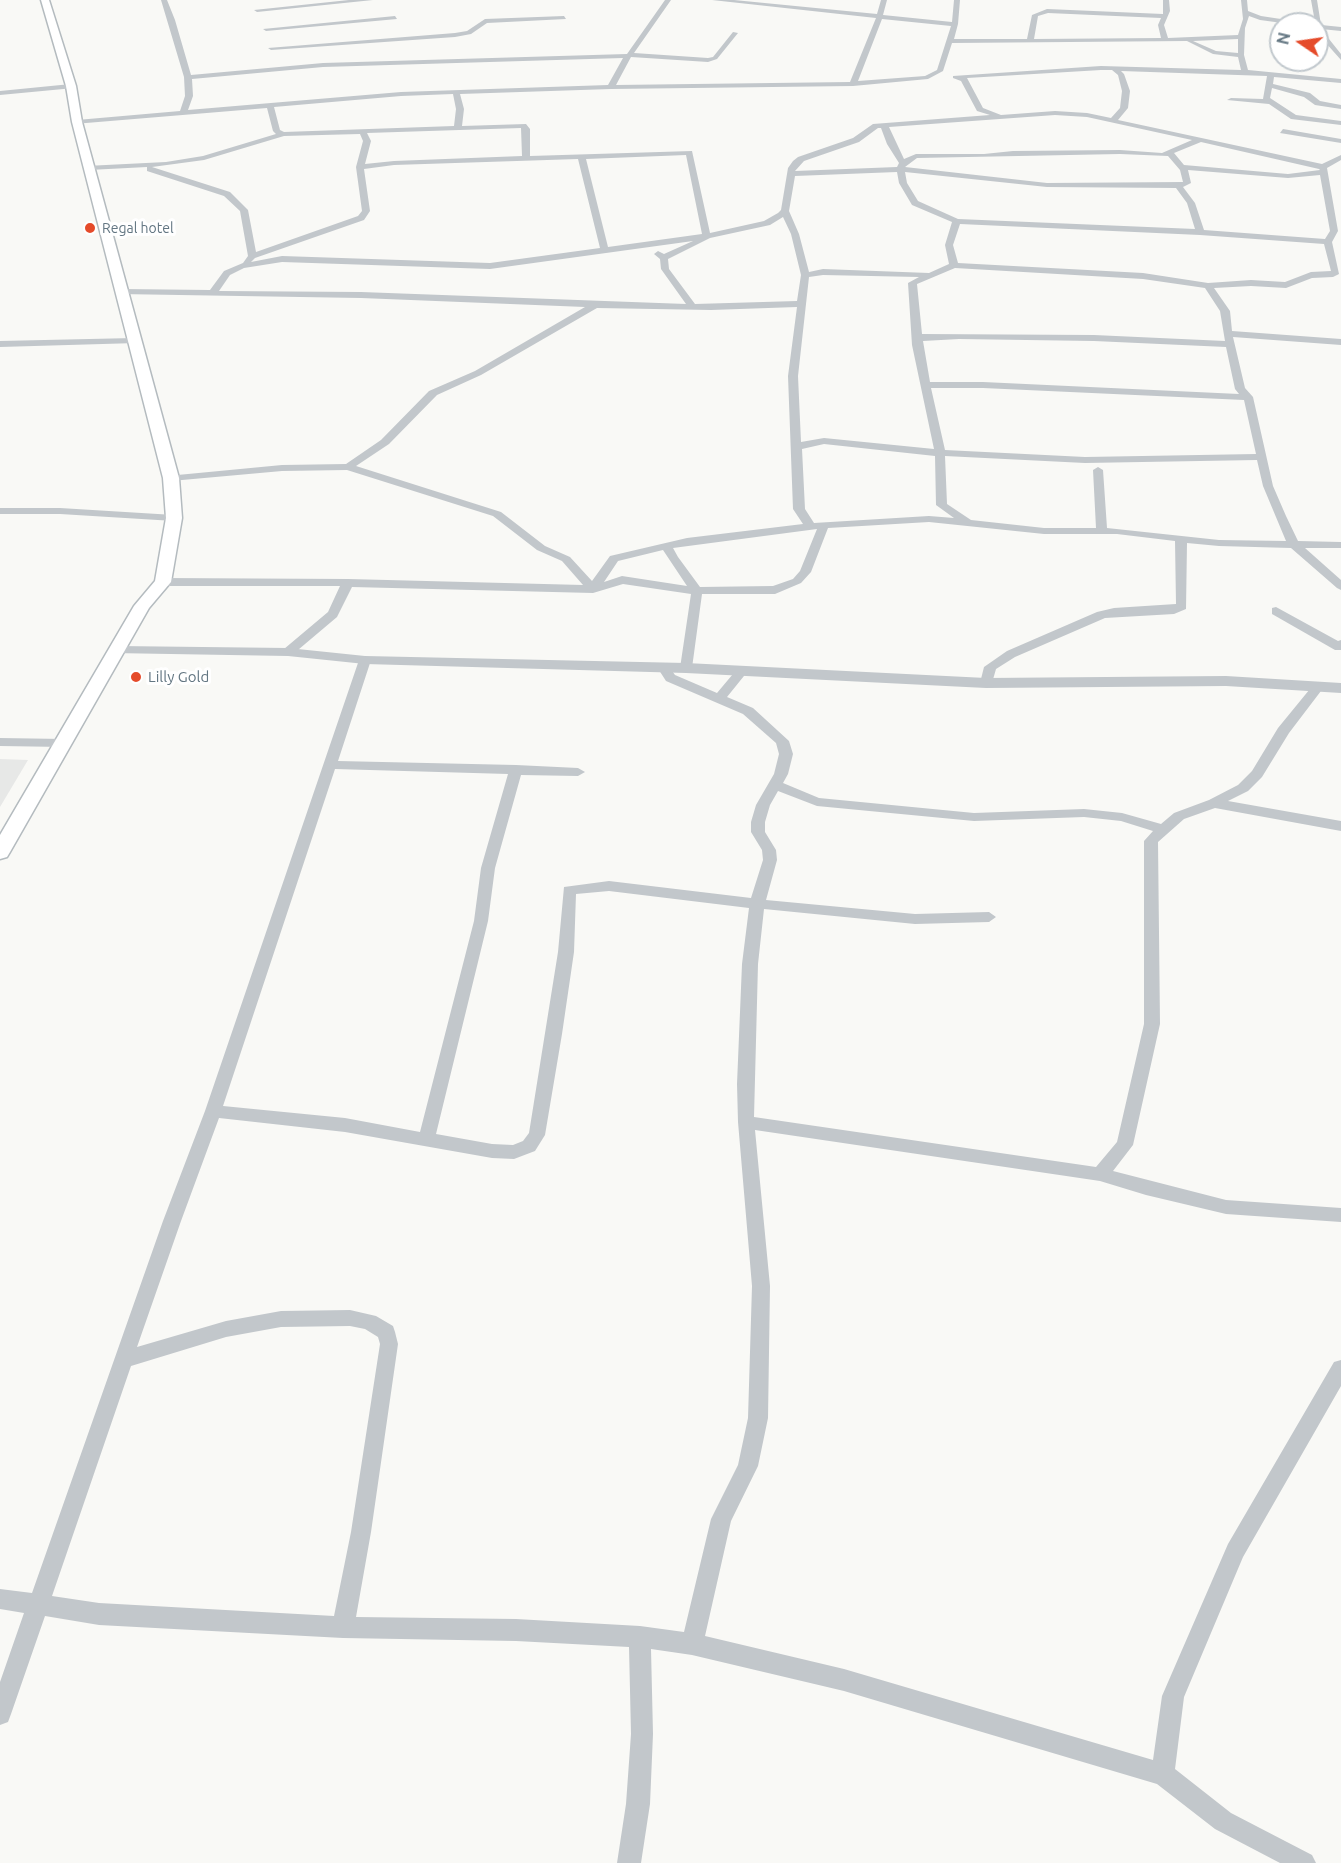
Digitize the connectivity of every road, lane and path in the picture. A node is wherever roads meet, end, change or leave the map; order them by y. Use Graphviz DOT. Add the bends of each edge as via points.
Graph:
graph roads {
  1 [pos="45,0"];
  2 [pos="164,0"];
  3 [pos="252,0"];
  4 [pos="370,0"];
  5 [pos="668,0"];
  6 [pos="715,0"];
  7 [pos="884,0"];
  8 [pos="957,0"];
  9 [pos="1166,0"];
  10 [pos="1244,0"];
  11 [pos="257,10"];
  12 [pos="1245,12"];
  13 [pos="1165,16"];
  14 [pos="395,18"];
  15 [pos="564,18"];
  16 [pos="880,18"];
  17 [pos="1269,19"];
  18 [pos="955,24"];
  19 [pos="266,29"];
  20 [pos="735,33"];
  21 [pos="1241,37"];
  22 [pos="1165,40"];
  23 [pos="1183,40"];
  24 [pos="950,41"];
  25 [pos="1030,41"];
  26 [pos="1329,42"];
  27 [pos="271,48"];
  28 [pos="1241,55"];
  29 [pos="629,56"];
  30 [pos="1341,58"];
  31 [pos="1113,68"];
  32 [pos="271,69"];
  33 [pos="1245,72"];
  34 [pos="1271,74"];
  35 [pos="934,76"];
  36 [pos="188,77"];
  37 [pos="957,77"];
  38 [pos="1341,81"];
  39 [pos="853,84"];
  40 [pos="1268,85"];
  41 [pos="70,87"];
  42 [pos="611,87"];
  43 [pos="456,92"];
  44 [pos="0,93"];
  45 [pos="1231,100"];
  46 [pos="1270,102"];
  47 [pos="270,104"];
  48 [pos="1341,107"];
  49 [pos="183,113"];
  50 [pos="1007,116"];
  51 [pos="1113,121"];
  52 [pos="77,122"];
  53 [pos="1341,123"];
  54 [pos="884,125"];
  55 [pos="458,127"];
  56 [pos="1283,131"];
  57 [pos="363,133"];
  58 [pos="284,134"];
  59 [pos="1200,140"];
  60 [pos="1341,141"];
  61 [pos="1170,154"];
  62 [pos="581,156"];
  63 [pos="1341,157"];
  64 [pos="526,159"];
  65 [pos="901,166"];
  66 [pos="139,167"];
  67 [pos="360,167"];
  68 [pos="1181,167"];
  69 [pos="89,168"];
  70 [pos="1323,170"];
  71 [pos="792,174"];
  72 [pos="1178,186"];
  73 [pos="785,211"];
  74 [pos="957,221"];
  75 [pos="1200,232"];
  76 [pos="707,237"];
  77 [pos="1328,242"];
  78 [pos="649,246"];
  79 [pos="605,251"];
  80 [pos="252,256"];
  81 [pos="664,258"];
  82 [pos="954,265"];
  83 [pos="242,266"];
  84 [pos="896,274"];
  85 [pos="936,274"];
  86 [pos="805,275"];
  87 [pos="912,283"];
  88 [pos="1208,286"];
  89 [pos="122,292"];
  90 [pos="213,293"];
  91 [pos="802,304"];
  92 [pos="596,305"];
  93 [pos="693,307"];
  94 [pos="1229,339"];
  95 [pos="918,340"];
  96 [pos="134,341"];
  97 [pos="1341,342"];
  98 [pos="0,345"];
  99 [pos="926,386"];
  100 [pos="1248,397"];
  101 [pos="796,448"];
  102 [pos="940,453"];
  103 [pos="1262,457"];
  104 [pos="1114,459"];
  105 [pos="1085,460"];
  106 [pos="348,467"];
  107 [pos="1098,470"];
  108 [pos="171,478"];
  109 [pos="942,506"];
  110 [pos="0,511"];
  111 [pos="174,518"];
  112 [pos="929,519"];
  113 [pos="968,522"];
  114 [pos="824,525"];
  115 [pos="811,527"];
  116 [pos="1102,530"];
  117 [pos="1181,539"];
  118 [pos="1293,543"];
  119 [pos="1341,545"];
  120 [pos="667,546"];
  121 [pos="163,582"];
  122 [pos="348,583"];
  123 [pos="1341,586"];
  124 [pos="593,588"];
  125 [pos="697,591"];
  126 [pos="1276,611"];
  127 [pos="1341,644"];
  128 [pos="117,650"];
  129 [pos="288,652"];
  130 [pos="365,660"];
  131 [pos="663,667"];
  132 [pos="686,668"];
  133 [pos="742,670"];
  134 [pos="986,683"];
  135 [pos="1318,687"];
  136 [pos="1341,688"];
  137 [pos="720,697"];
  138 [pos="0,742"];
  139 [pos="64,743"];
  140 [pos="329,765"];
  141 [pos="516,769"];
  142 [pos="578,772"];
  143 [pos="774,784"];
  144 [pos="1214,803"];
  145 [pos="1341,826"];
  146 [pos="1162,829"];
  147 [pos="0,852"];
  148 [pos="757,904"];
  149 [pos="989,917"];
  150 [pos="213,1111"];
  151 [pos="746,1122"];
  152 [pos="426,1141"];
  153 [pos="1100,1173"];
  154 [pos="1341,1215"];
  155 [pos="125,1359"];
  156 [pos="1340,1371"];
  157 [pos="0,1599"];
  158 [pos="38,1605"];
  159 [pos="343,1627"];
  160 [pos="640,1637"];
  161 [pos="692,1644"];
  162 [pos="0,1714"];
  163 [pos="1163,1774"];
  164 [pos="629,1863"];
  165 [pos="1304,1863"];
  1 -- 41 [label="main road"];
  2 -- 36 [label="street"];
  3 -- 11 [label="street"];
  4 -- 11 [label="street"];
  5 -- 29 [label="street"];
  6 -- 16 [label="street"];
  7 -- 16 [label="street"];
  8 -- 18 [label="street"];
  9 -- 13 [label="street"];
  10 -- 12 [label="street"];
  11 -- 19 [label="street"];
  12 -- 17 [label="street"];
  12 -- 21 [label="street" via="1246,25"];
  13 -- 22 [label="street" via="1161,26"];
  13 -- 25 [label="street" via="1047,11 1035,15"];
  14 -- 19 [label="street"];
  15 -- 27 [label="street" via="485,21 469,33 455,35"];
  16 -- 18 [label="street"];
  16 -- 39 [label="street"];
  18 -- 24 [label="street"];
  19 -- 27 [label="street" via="265,38"];
  20 -- 29 [label="street" via="713,59"];
  21 -- 23 [label="street"];
  21 -- 28 [label="street"];
  22 -- 23 [label="street"];
  22 -- 25 [label="street"];
  23 -- 28 [label="street" via="1215,53"];
  24 -- 25 [label="street"];
  24 -- 35 [label="street" via="940,71"];
  26 -- 30 [label="street"];
  27 -- 32 [label="street"];
  28 -- 33 [label="street"];
  29 -- 32 [label="street"];
  29 -- 42 [label="street"];
  31 -- 33 [label="street"];
  31 -- 37 [label="street"];
  31 -- 51 [label="street" via="1122,75 1126,91 1124,108"];
  32 -- 36 [label="street"];
  33 -- 34 [label="street"];
  34 -- 38 [label="street"];
  34 -- 40 [label="street"];
  35 -- 37 [label="street"];
  35 -- 39 [label="street"];
  36 -- 49 [label="street" via="189,96"];
  37 -- 50 [label="street" via="964,79 984,112"];
  39 -- 42 [label="street"];
  40 -- 46 [label="street" via="1266,99"];
  40 -- 48 [label="street"];
  41 -- 44 [label="street"];
  41 -- 52 [label="main road"];
  42 -- 43 [label="street"];
  43 -- 47 [label="street"];
  43 -- 55 [label="street"];
  45 -- 46 [label="street"];
  46 -- 53 [label="street" via="1294,117"];
  47 -- 49 [label="street"];
  47 -- 58 [label="street" via="277,131"];
  49 -- 52 [label="street"];
  50 -- 51 [label="street" via="1066,112"];
  50 -- 54 [label="street"];
  51 -- 59 [label="street"];
  52 -- 69 [label="main road"];
  54 -- 65 [label="street"];
  54 -- 71 [label="street" via="856,140 801,159 792,168"];
  55 -- 57 [label="street"];
  55 -- 64 [label="street" via="523,126"];
  56 -- 60 [label="street"];
  57 -- 58 [label="street"];
  57 -- 67 [label="street" via="367,141"];
  58 -- 66 [label="street" via="204,158"];
  59 -- 61 [label="street"];
  59 -- 70 [label="street"];
  61 -- 65 [label="street" via="916,156"];
  61 -- 68 [label="street"];
  62 -- 64 [label="street"];
  62 -- 76 [label="street" via="689,153"];
  62 -- 79 [label="street"];
  63 -- 70 [label="street"];
  64 -- 67 [label="street"];
  65 -- 71 [label="street"];
  65 -- 72 [label="street" via="1047,185"];
  65 -- 74 [label="street" via="903,183 915,203"];
  66 -- 69 [label="street"];
  66 -- 80 [label="street" via="227,194 244,210"];
  67 -- 80 [label="street" via="366,211 361,218"];
  68 -- 70 [label="street" via="1288,176"];
  68 -- 72 [label="street" via="1187,183"];
  69 -- 89 [label="main road"];
  70 -- 77 [label="street" via="1334,231"];
  71 -- 73 [label="street"];
  72 -- 75 [label="street" via="1191,203"];
  73 -- 76 [label="street" via="767,223"];
  73 -- 86 [label="street"];
  74 -- 75 [label="street"];
  74 -- 82 [label="street" via="949,245"];
  75 -- 77 [label="street"];
  76 -- 78 [label="street"];
  76 -- 81 [label="street"];
  77 -- 88 [label="street" via="1336,272 1333,274 1311,275 1286,285"];
  78 -- 79 [label="street"];
  78 -- 81 [label="street"];
  79 -- 83 [label="street" via="490,266 282,259"];
  80 -- 83 [label="street"];
  81 -- 93 [label="street" via="665,269"];
  82 -- 85 [label="street"];
  82 -- 88 [label="street" via="1143,276"];
  83 -- 90 [label="street" via="227,273"];
  84 -- 85 [label="street"];
  84 -- 86 [label="street"];
  84 -- 87 [label="street"];
  85 -- 87 [label="street"];
  86 -- 91 [label="street"];
  87 -- 95 [label="street"];
  88 -- 94 [label="street" via="1226,311"];
  89 -- 90 [label="street"];
  89 -- 96 [label="main road"];
  90 -- 92 [label="street"];
  91 -- 93 [label="street"];
  91 -- 101 [label="street" via="793,376"];
  92 -- 93 [label="street"];
  92 -- 106 [label="street" via="478,373 442,388 385,442"];
  94 -- 95 [label="street" via="929,336"];
  94 -- 97 [label="street"];
  94 -- 100 [label="street" via="1240,389"];
  95 -- 99 [label="street"];
  96 -- 98 [label="street"];
  96 -- 108 [label="main road"];
  99 -- 100 [label="street"];
  99 -- 102 [label="street"];
  100 -- 103 [label="street"];
  101 -- 102 [label="street" via="824,441"];
  101 -- 115 [label="street" via="799,509"];
  102 -- 105 [label="street"];
  102 -- 109 [label="street"];
  103 -- 104 [label="street"];
  103 -- 118 [label="street" via="1268,486"];
  104 -- 105 [label="street"];
  104 -- 107 [label="street"];
  105 -- 107 [label="street"];
  106 -- 108 [label="street" via="282,468"];
  106 -- 124 [label="street" via="497,514 541,548 566,559"];
  107 -- 116 [label="street"];
  108 -- 111 [label="main road"];
  109 -- 112 [label="street"];
  109 -- 113 [label="street"];
  110 -- 111 [label="street"];
  111 -- 121 [label="main road"];
  112 -- 113 [label="street"];
  112 -- 114 [label="street"];
  113 -- 116 [label="street" via="1044,531"];
  114 -- 115 [label="street"];
  114 -- 125 [label="street" via="806,572 786,587"];
  115 -- 120 [label="street" via="687,540"];
  116 -- 117 [label="street"];
  117 -- 118 [label="street"];
  117 -- 134 [label="street" via="1182,606 1101,615 1011,654 990,667"];
  118 -- 119 [label="street"];
  118 -- 123 [label="street"];
  120 -- 124 [label="street" via="614,558"];
  120 -- 125 [label="street"];
  121 -- 122 [label="street"];
  121 -- 128 [label="main road" via="142,606"];
  122 -- 124 [label="street"];
  122 -- 129 [label="street" via="333,614"];
  124 -- 125 [label="street" via="622,580"];
  125 -- 132 [label="street"];
  126 -- 127 [label="street" via="1339,647"];
  128 -- 129 [label="street"];
  128 -- 139 [label="main road"];
  129 -- 130 [label="street"];
  130 -- 131 [label="street"];
  130 -- 140 [label="street"];
  131 -- 132 [label="street"];
  131 -- 137 [label="street" via="670,678"];
  132 -- 133 [label="street"];
  133 -- 134 [label="street"];
  133 -- 137 [label="street"];
  134 -- 135 [label="street" via="1167,680"];
  135 -- 136 [label="street"];
  135 -- 144 [label="street" via="1283,731 1257,774 1243,788"];
  137 -- 143 [label="street" via="748,711 782,741 786,754"];
  138 -- 139 [label="street"];
  139 -- 147 [label="main road"];
  140 -- 141 [label="street"];
  140 -- 150 [label="street"];
  141 -- 142 [label="street"];
  141 -- 152 [label="street" via="488,868 481,921"];
  143 -- 146 [label="street" via="817,802 974,817 1084,813"];
  143 -- 148 [label="street" via="758,822 758,832 769,850 770,860"];
  144 -- 145 [label="street"];
  144 -- 146 [label="street" via="1179,816"];
  146 -- 153 [label="street" via="1151,841 1152,1024 1125,1145"];
  148 -- 149 [label="street" via="915,919"];
  148 -- 151 [label="street" via="750,964"];
  148 -- 152 [label="street" via="609,886 569,890 566,952 537,1135 529,1146 514,1152"];
  150 -- 152 [label="street" via="345,1125"];
  150 -- 155 [label="street"];
  151 -- 153 [label="street"];
  151 -- 161 [label="street" via="761,1286 758,1419 748,1466 721,1520"];
  153 -- 154 [label="street" via="1226,1207"];
  155 -- 158 [label="street"];
  155 -- 159 [label="street" via="226,1329 281,1319 350,1318 369,1322 386,1332 389,1344"];
  156 -- 163 [label="street" via="1235,1551 1173,1696"];
  157 -- 158 [label="street"];
  158 -- 159 [label="street" via="99,1614"];
  158 -- 162 [label="street"];
  159 -- 160 [label="street"];
  160 -- 161 [label="street"];
  160 -- 164 [label="street" via="642,1734 638,1804"];
  161 -- 163 [label="street" via="844,1680"];
  163 -- 165 [label="street" via="1223,1821"];
}
